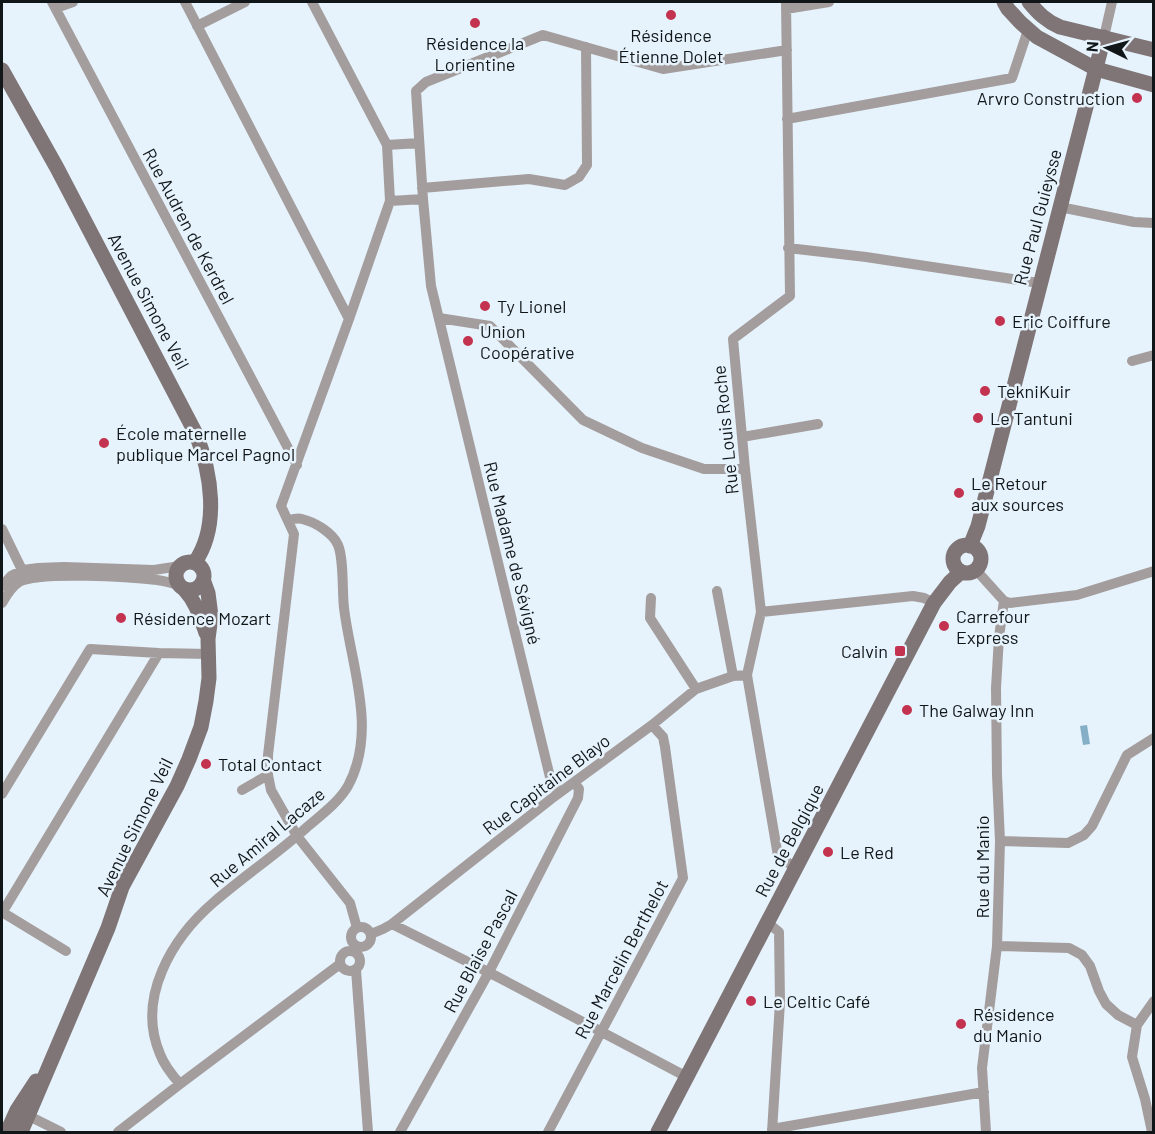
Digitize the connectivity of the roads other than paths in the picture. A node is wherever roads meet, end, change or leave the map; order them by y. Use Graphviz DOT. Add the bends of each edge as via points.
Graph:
graph roads {
  1 [pos="73,2"];
  2 [pos="185,2"];
  3 [pos="245,2"];
  4 [pos="312,2"];
  5 [pos="829,2"];
  6 [pos="1004,2"];
  7 [pos="1029,2"];
  8 [pos="1112,2"];
  9 [pos="54,5"];
  10 [pos="786,5"];
  11 [pos="197,26"];
  12 [pos="1028,30"];
  13 [pos="1104,37"];
  14 [pos="586,47"];
  15 [pos="787,50"];
  16 [pos="1154,50"];
  17 [pos="1096,69"];
  18 [pos="2,70"];
  19 [pos="1154,85"];
  20 [pos="787,119"];
  21 [pos="419,143"];
  22 [pos="387,145"];
  23 [pos="422,193"];
  24 [pos="390,201"];
  25 [pos="1060,207"];
  26 [pos="1154,223"];
  27 [pos="788,248"];
  28 [pos="1039,283"];
  29 [pos="350,318"];
  30 [pos="439,318"];
  31 [pos="1154,355"];
  32 [pos="1132,361"];
  33 [pos="818,424"];
  34 [pos="742,437"];
  35 [pos="297,465"];
  36 [pos="745,469"];
  37 [pos="289,519"];
  38 [pos="2,529"];
  39 [pos="970,546"];
  40 [pos="187,564"];
  41 [pos="968,571"];
  42 [pos="1154,571"];
  43 [pos="25,574"];
  44 [pos="204,582"];
  45 [pos="2,586"];
  46 [pos="182,587"];
  47 [pos="717,591"];
  48 [pos="651,598"];
  49 [pos="1004,601"];
  50 [pos="2,603"];
  51 [pos="934,603"];
  52 [pos="761,612"];
  53 [pos="208,646"];
  54 [pos="159,653"];
  55 [pos="747,675"];
  56 [pos="733,676"];
  57 [pos="696,689"];
  58 [pos="652,725"];
  59 [pos="1154,738"];
  60 [pos="268,775"];
  61 [pos="574,782"];
  62 [pos="242,790"];
  63 [pos="559,793"];
  64 [pos="2,794"];
  65 [pos="297,836"];
  66 [pos="1000,841"];
  67 [pos="796,867"];
  68 [pos="2,913"];
  69 [pos="768,923"];
  70 [pos="392,924"];
  71 [pos="357,928"];
  72 [pos="371,934"];
  73 [pos="352,941"];
  74 [pos="998,946"];
  75 [pos="365,947"];
  76 [pos="66,951"];
  77 [pos="346,951"];
  78 [pos="360,958"];
  79 [pos="340,964"];
  80 [pos="356,970"];
  81 [pos="489,972"];
  82 [pos="1154,1001"];
  83 [pos="1137,1025"];
  84 [pos="601,1032"];
  85 [pos="51,1059"];
  86 [pos="687,1077"];
  87 [pos="180,1084"];
  88 [pos="984,1092"];
  89 [pos="26,1128"];
  90 [pos="772,1131"];
  91 [pos="7,1132"];
  92 [pos="61,1132"];
  93 [pos="118,1132"];
  94 [pos="368,1132"];
  95 [pos="400,1132"];
  96 [pos="548,1132"];
  97 [pos="658,1132"];
  98 [pos="986,1132"];
  99 [pos="1152,1132"];
  1 -- 9 [label="street"];
  2 -- 11 [label="street"];
  3 -- 11 [label="street"];
  4 -- 22 [label="street"];
  5 -- 10 [label="street"];
  6 -- 12 [label="main road"];
  7 -- 13 [label="main road" via="1049,22"];
  8 -- 13 [label="street, Rue Paul Guieysse"];
  9 -- 35 [label="street, Rue Audren de Kerdrel"];
  10 -- 15 [label="street, Rue Louis Roche"];
  11 -- 29 [label="street"];
  12 -- 17 [label="main road"];
  12 -- 20 [label="street" via="1012,78"];
  13 -- 16 [label="main road"];
  13 -- 17 [label="main road, Rue Paul Guieysse"];
  14 -- 15 [label="street" via="663,69"];
  14 -- 21 [label="street, Rue Madame de Sévigné" via="543,35 426,82 416,91"];
  14 -- 23 [label="street" via="587,165 579,177 566,185 529,179"];
  15 -- 20 [label="street, Rue Louis Roche"];
  17 -- 19 [label="main road"];
  17 -- 25 [label="main road, Rue Paul Guieysse"];
  18 -- 40 [label="main road, Avenue Simone Veil" via="202,448 209,481 208,534 204,546"];
  20 -- 27 [label="street, Rue Louis Roche"];
  21 -- 22 [label="street"];
  21 -- 23 [label="street, Rue Madame de Sévigné"];
  22 -- 24 [label="street"];
  23 -- 24 [label="street"];
  23 -- 30 [label="street, Rue Madame de Sévigné" via="431,286"];
  24 -- 29 [label="street"];
  25 -- 26 [label="street"];
  25 -- 28 [label="main road, Rue Paul Guieysse"];
  27 -- 28 [label="street"];
  27 -- 34 [label="street, Rue Louis Roche" via="790,296 733,339"];
  28 -- 39 [label="main road, Rue Paul Guieysse"];
  29 -- 35 [label="street"];
  30 -- 36 [label="street" via="490,326 583,420 642,448 704,469"];
  30 -- 63 [label="street, Rue Madame de Sévigné" via="550,777"];
  31 -- 32 [label="street"];
  33 -- 34 [label="street"];
  34 -- 36 [label="street, Rue Louis Roche"];
  35 -- 37 [label="street" via="281,506"];
  36 -- 52 [label="street, Rue Louis Roche"];
  37 -- 60 [label="street" via="294,534"];
  37 -- 65 [label="street, Rue Amiral Lacaze" via="302,519 324,529 338,545 362,720 355,768 347,786 337,801"];
  38 -- 43 [label="street"];
  39 -- 41 [label="main road" via="980,553 981,559 980,565"];
  39 -- 41 [label="main road" via="963,546 954,555 956,567"];
  40 -- 43 [label="street" via="154,570 38,567"];
  40 -- 44 [label="main road" via="204,570"];
  40 -- 46 [label="main road" via="178,569 176,578"];
  41 -- 49 [label="street"];
  41 -- 51 [label="main road, Rue de Belgique" via="950,582"];
  42 -- 49 [label="street" via="1077,595"];
  43 -- 45 [label="street" via="11,576"];
  43 -- 46 [label="street" via="154,580"];
  43 -- 50 [label="street"];
  44 -- 46 [label="main road" via="195,590"];
  44 -- 53 [label="main road, Avenue Simone Veil" via="211,607"];
  46 -- 53 [label="main road, Avenue Simone Veil" via="193,598"];
  47 -- 56 [label="street"];
  48 -- 57 [label="street" via="650,618"];
  49 -- 66 [label="street, Rue du Manio" via="996,688"];
  51 -- 52 [label="street" via="913,596"];
  51 -- 67 [label="main road, Rue de Belgique"];
  52 -- 55 [label="street, Rue Louis Roche"];
  53 -- 54 [label="street"];
  53 -- 85 [label="main road, Avenue Simone Veil" via="206,701 189,759 122,886"];
  54 -- 64 [label="street" via="90,650"];
  54 -- 68 [label="street"];
  55 -- 56 [label="street, Rue Capitaine Blayo"];
  55 -- 67 [label="street, Rue Louis Roche" via="778,856"];
  56 -- 57 [label="street, Rue Capitaine Blayo"];
  57 -- 58 [label="street, Rue Capitaine Blayo"];
  58 -- 61 [label="street, Rue Capitaine Blayo"];
  58 -- 84 [label="street, Rue Marcelin Berthelot" via="666,747 683,878"];
  59 -- 66 [label="street" via="1127,755 1084,835 1068,843"];
  60 -- 62 [label="street"];
  60 -- 65 [label="street" via="270,790"];
  61 -- 63 [label="street, Rue Capitaine Blayo"];
  61 -- 81 [label="street, Rue Blaise Pascal" via="579,789 578,798"];
  63 -- 70 [label="street, Rue Capitaine Blayo"];
  65 -- 71 [label="street" via="350,903"];
  65 -- 87 [label="street, Rue Amiral Lacaze" via="213,903 180,941 162,970 154,992 152,1029 160,1056"];
  66 -- 74 [label="street, Rue du Manio"];
  67 -- 69 [label="main road, Rue de Belgique"];
  68 -- 76 [label="street"];
  69 -- 86 [label="main road, Rue de Belgique"];
  69 -- 90 [label="street" via="779,932 780,1002"];
  70 -- 72 [label="street, Rue Capitaine Blayo"];
  70 -- 81 [label="street"];
  71 -- 72 [label="street" via="367,928"];
  71 -- 73 [label="street"];
  72 -- 75 [label="street" via="372,940"];
  73 -- 75 [label="street" via="357,947"];
  73 -- 77 [label="street"];
  74 -- 83 [label="street" via="1069,948 1082,955 1106,1004"];
  74 -- 88 [label="street, Rue du Manio" via="982,1068"];
  75 -- 78 [label="street"];
  77 -- 78 [label="street" via="356,952"];
  77 -- 79 [label="street"];
  78 -- 80 [label="street"];
  79 -- 80 [label="street" via="345,970"];
  79 -- 87 [label="street"];
  80 -- 94 [label="street"];
  81 -- 84 [label="street"];
  81 -- 95 [label="street, Rue Blaise Pascal"];
  82 -- 83 [label="street"];
  83 -- 99 [label="street" via="1132,1057"];
  84 -- 86 [label="street"];
  84 -- 96 [label="street, Rue Marcelin Berthelot"];
  85 -- 89 [label="main road, Avenue Simone Veil"];
  85 -- 91 [label="main road, Avenue Simone Veil"];
  86 -- 97 [label="main road, Rue de Belgique"];
  87 -- 93 [label="street"];
  88 -- 90 [label="street"];
  88 -- 98 [label="street, Rue du Manio"];
  89 -- 92 [label="street"];
}
